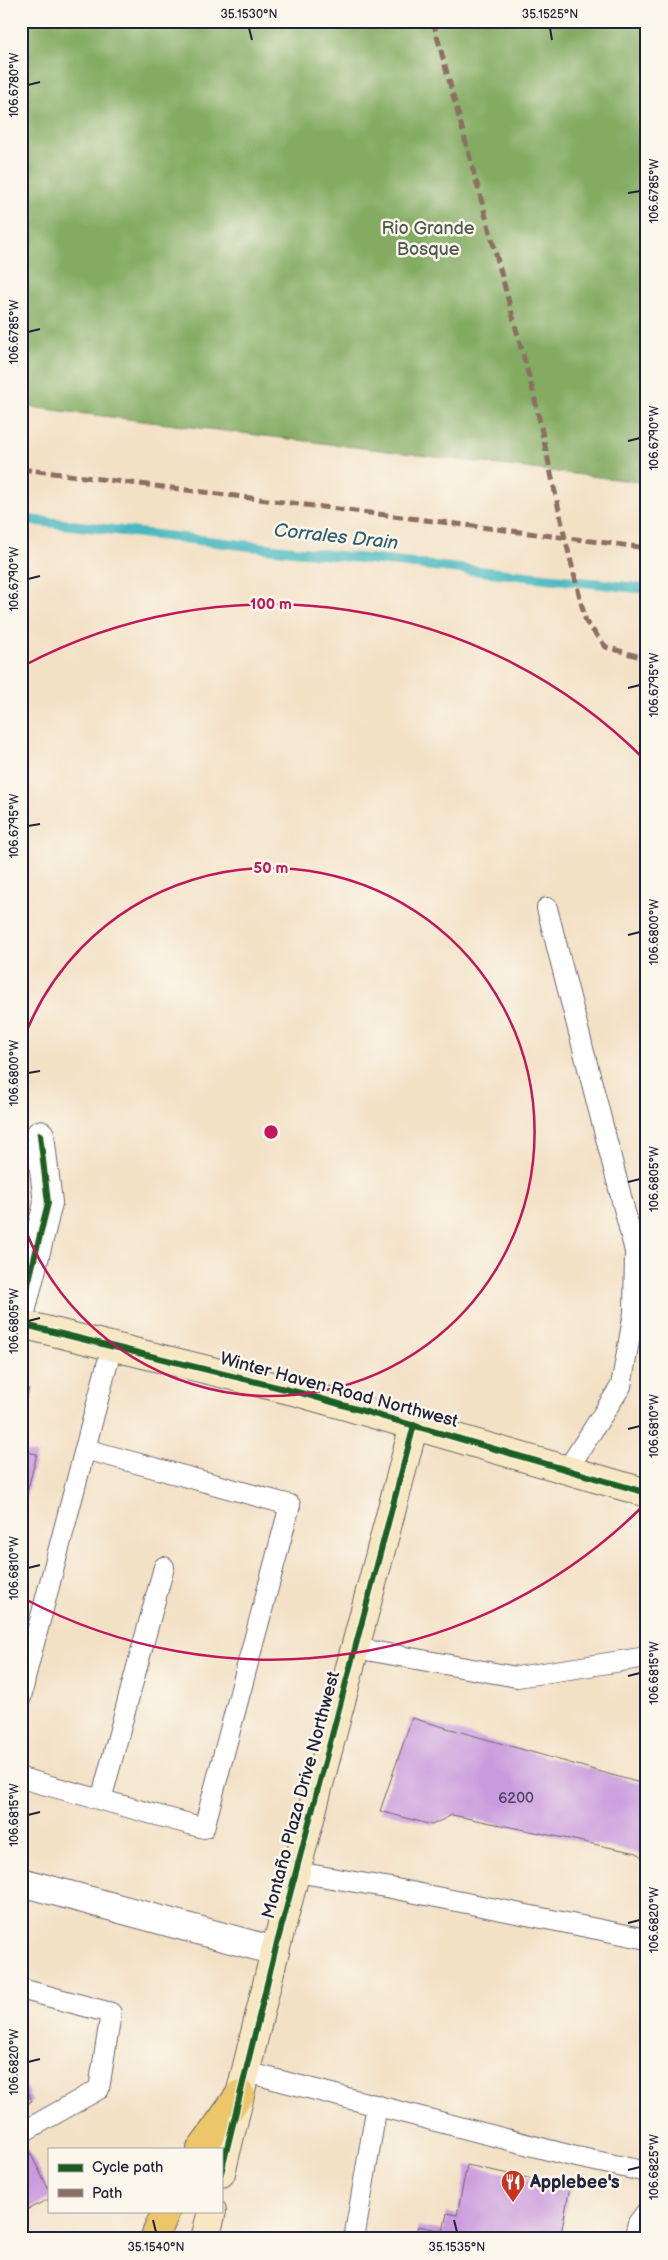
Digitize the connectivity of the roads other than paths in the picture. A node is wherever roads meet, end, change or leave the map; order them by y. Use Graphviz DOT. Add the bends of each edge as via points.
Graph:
graph roads {
  1 [pos="547,908"];
  2 [pos="40,1135"];
  3 [pos="21,1312"];
  4 [pos="21,1324"];
  5 [pos="112,1346"];
  6 [pos="414,1425"];
  7 [pos="85,1449"];
  8 [pos="567,1470"];
  9 [pos="647,1493"];
  10 [pos="164,1567"];
  11 [pos="355,1648"];
  12 [pos="647,1657"];
  13 [pos="24,1669"];
  14 [pos="21,1696"];
  15 [pos="21,1778"];
  16 [pos="101,1800"];
  17 [pos="296,1872"];
  18 [pos="21,1882"];
  19 [pos="647,1939"];
  20 [pos="275,1951"];
  21 [pos="21,1989"];
  22 [pos="243,2083"];
  23 [pos="377,2105"];
  24 [pos="21,2133"];
  25 [pos="202,2148"];
  26 [pos="222,2169"];
  27 [pos="647,2172"];
  28 [pos="647,2211"];
  29 [pos="166,2212"];
  30 [pos="212,2212"];
  31 [pos="154,2239"];
  32 [pos="206,2239"];
  33 [pos="354,2239"];
  34 [pos="634,2239"];
  1 -- 8 [label="lane" via="636,1251 634,1312 621,1386"];
  2 -- 3 [label="street" via="48,1203"];
  4 -- 5 [label="street, Winter Haven Road Northwest"];
  5 -- 6 [label="street, Winter Haven Road Northwest"];
  5 -- 7 [label="lane"];
  6 -- 8 [label="street, Winter Haven Road Northwest"];
  6 -- 11 [label="street, Montaño Plaza Drive Northwest"];
  7 -- 13 [label="lane"];
  7 -- 16 [label="lane" via="290,1505 204,1828"];
  8 -- 9 [label="street, Winter Haven Road Northwest"];
  10 -- 16 [label="lane"];
  11 -- 12 [label="lane" via="516,1677"];
  11 -- 17 [label="street, Montaño Plaza Drive Northwest"];
  13 -- 14 [label="lane"];
  15 -- 16 [label="lane"];
  17 -- 19 [label="lane"];
  17 -- 20 [label="street, Montaño Plaza Drive Northwest"];
  18 -- 20 [label="street"];
  20 -- 22 [label="street, Montaño Plaza Drive Northwest"];
  21 -- 24 [label="lane" via="111,2013 100,2089"];
  22 -- 23 [label="lane"];
  22 -- 25 [label="main road"];
  22 -- 26 [label="street, Montaño Plaza Drive Northwest"];
  23 -- 27 [label="lane"];
  23 -- 33 [label="lane"];
  28 -- 34 [label="lane" via="638,2222"];
  29 -- 31 [label="main road"];
  30 -- 32 [label="street"];
}
